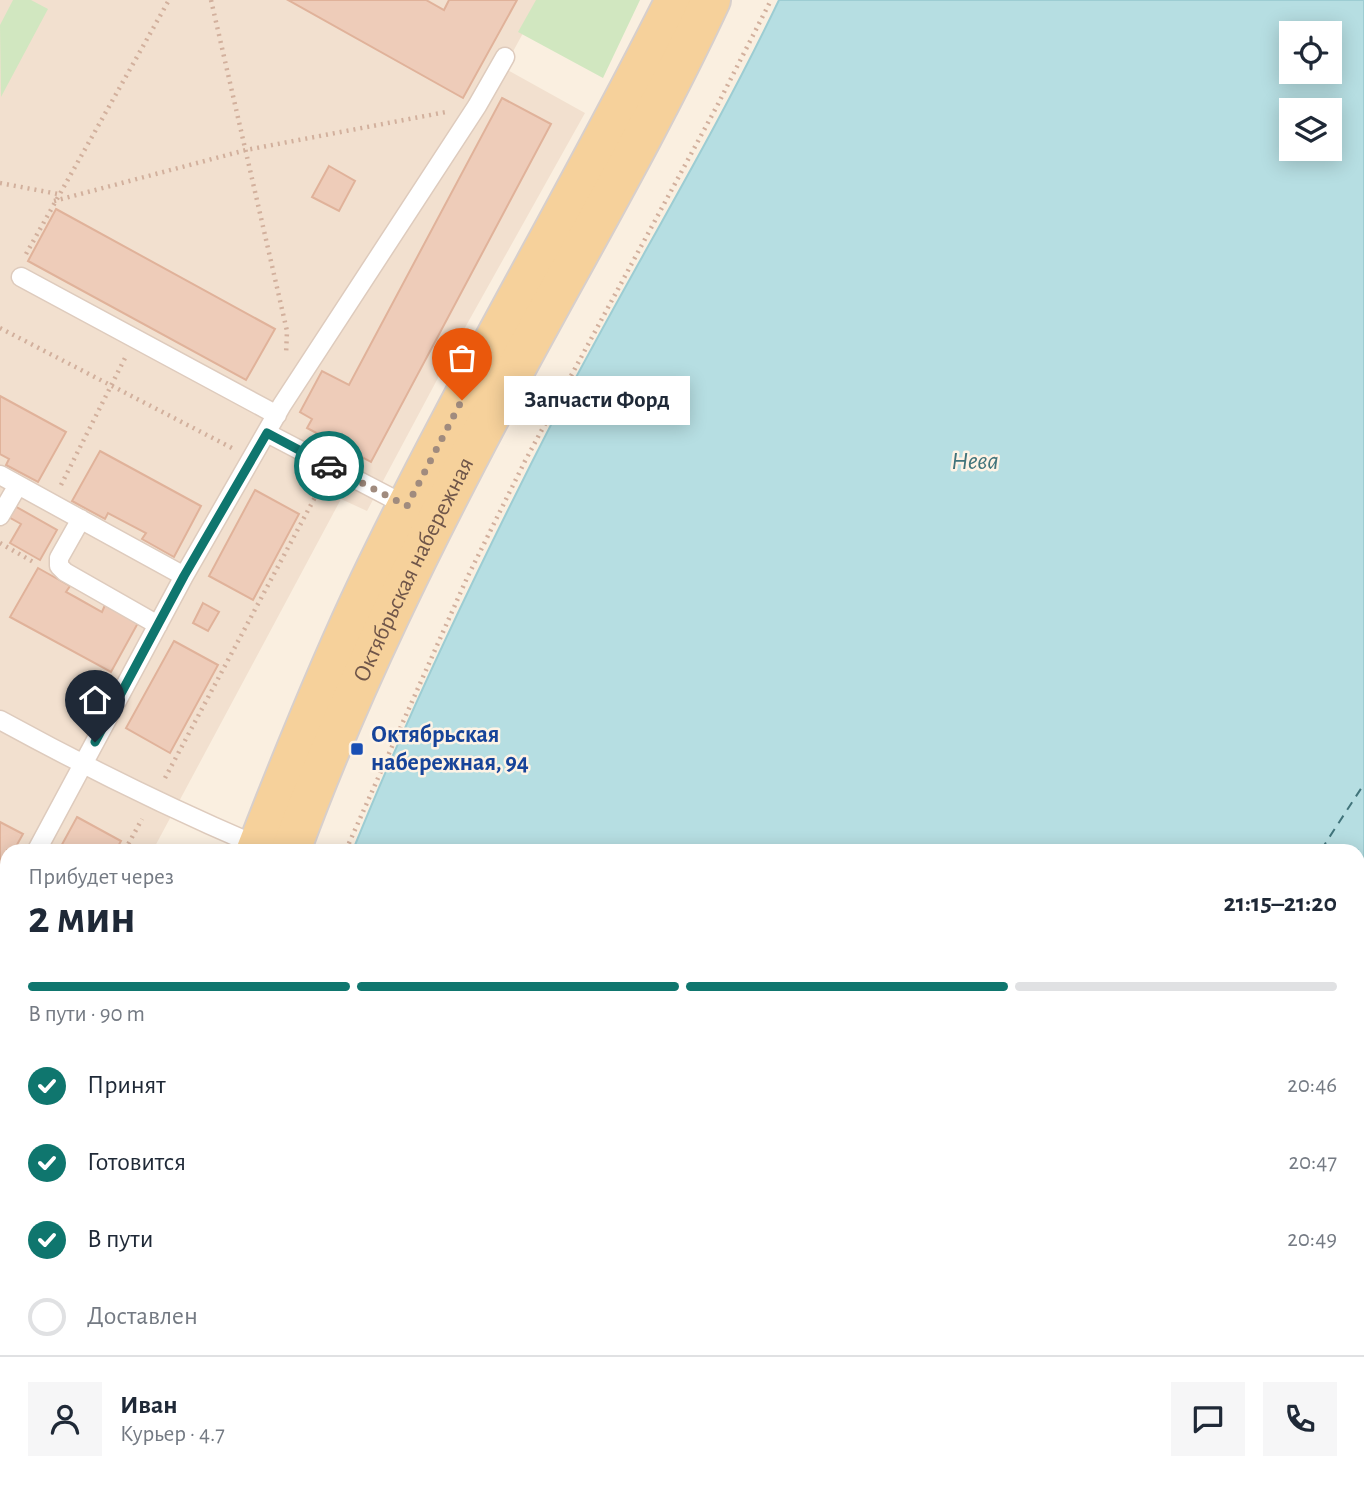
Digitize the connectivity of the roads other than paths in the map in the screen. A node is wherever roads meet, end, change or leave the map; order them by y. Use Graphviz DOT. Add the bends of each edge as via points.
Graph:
graph roads {
  1 [pos="675,0"];
  2 [pos="711,0"];
  3 [pos="505,57"];
  4 [pos="21,270"];
  5 [pos="280,410"];
  6 [pos="267,433"];
  7 [pos="0,475"];
  8 [pos="18,485"];
  9 [pos="407,506"];
  10 [pos="0,516"];
  11 [pos="80,519"];
  12 [pos="184,576"];
  13 [pos="158,625"];
  14 [pos="0,720"];
  15 [pos="82,765"];
  16 [pos="40,844"];
  17 [pos="256,844"];
  18 [pos="270,844"];
  19 [pos="271,844"];
  1 -- 9 [label="main road, Октябрьская набережная"];
  2 -- 19 [label="main road, Октябрьская набережная" via="401,592 334,741"];
  3 -- 5 [label="lane"];
  4 -- 5 [label="lane" via="135,339"];
  5 -- 6 [label="lane"];
  6 -- 9 [label="lane"];
  6 -- 12 [label="lane"];
  7 -- 8 [label="lane"];
  8 -- 10 [label="lane"];
  8 -- 11 [label="lane"];
  9 -- 18 [label="main road, Октябрьская набережная" via="313,706"];
  11 -- 12 [label="lane"];
  11 -- 13 [label="lane" via="59,566"];
  12 -- 13 [label="lane"];
  13 -- 15 [label="lane"];
  14 -- 15 [label="lane"];
  15 -- 16 [label="lane"];
  15 -- 17 [label="lane"];
}
